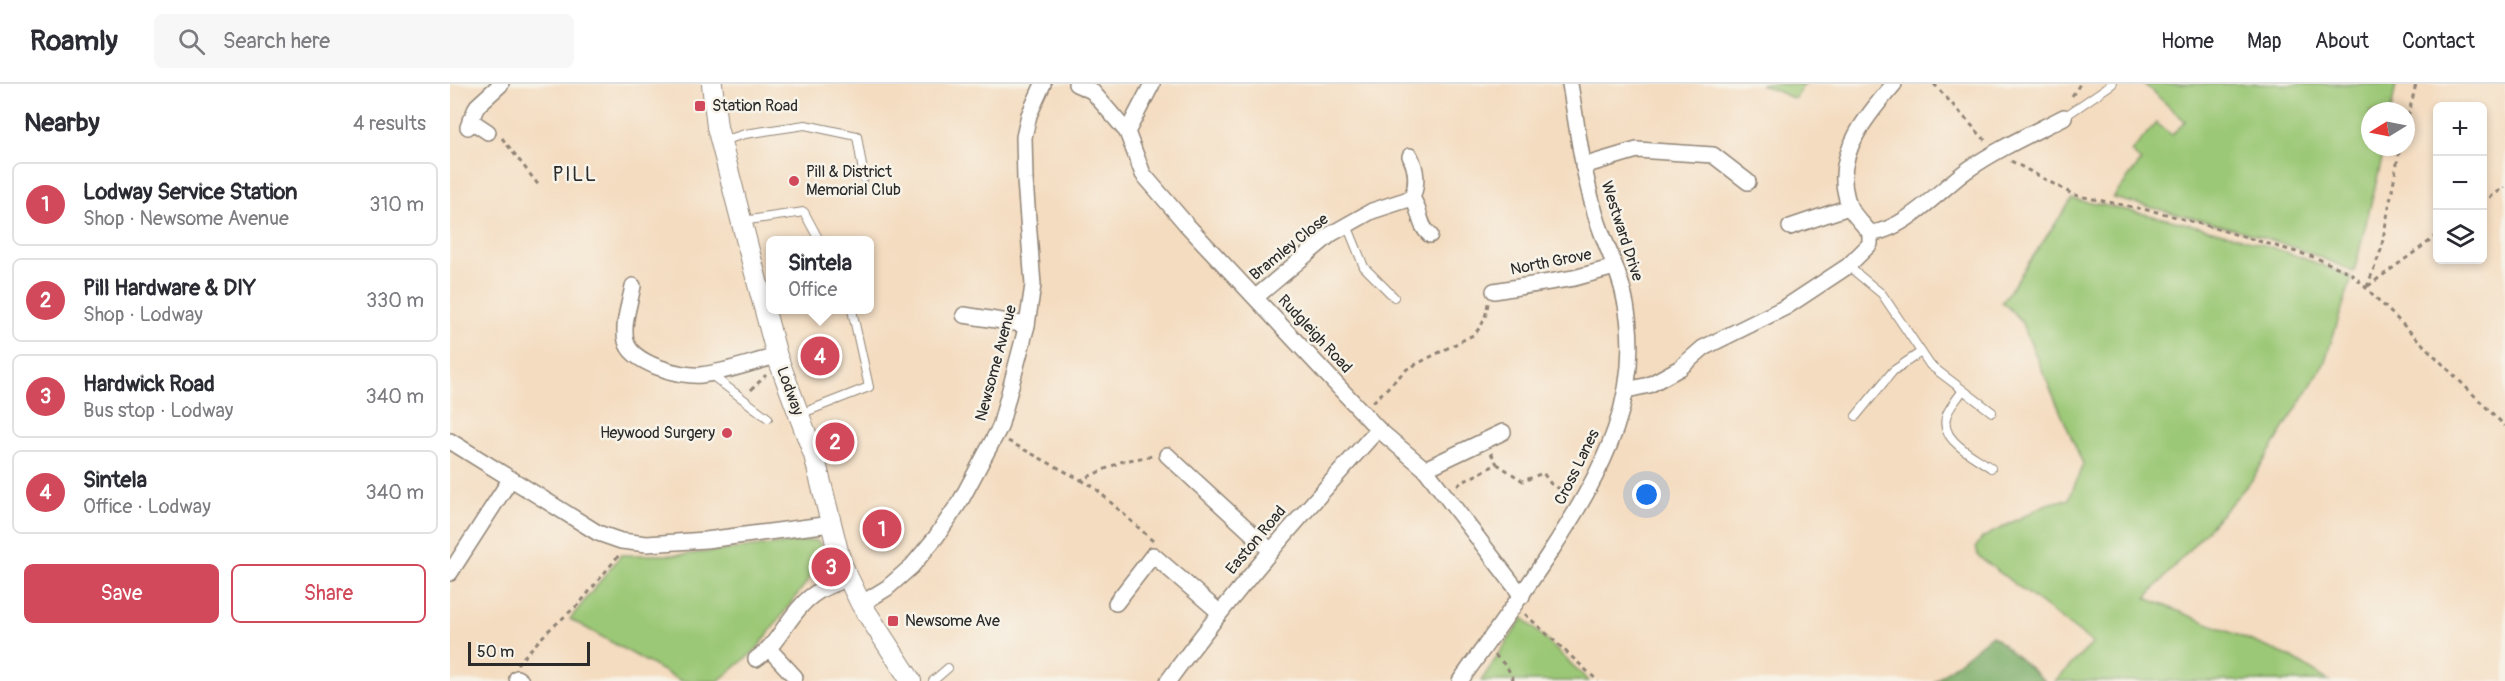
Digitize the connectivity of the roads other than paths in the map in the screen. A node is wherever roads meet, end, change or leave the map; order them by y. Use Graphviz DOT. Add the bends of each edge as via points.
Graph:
graph roads {
  1 [pos="501,84"];
  2 [pos="712,84"];
  3 [pos="1043,84"];
  4 [pos="1076,84"];
  5 [pos="1152,84"];
  6 [pos="1570,84"];
  7 [pos="1894,84"];
  8 [pos="2112,84"];
  9 [pos="1091,88"];
  10 [pos="2064,117"];
  11 [pos="493,132"];
  12 [pos="1127,132"];
  13 [pos="721,141"];
  14 [pos="1410,156"];
  15 [pos="1583,166"];
  16 [pos="864,178"];
  17 [pos="1748,182"];
  18 [pos="1412,198"];
  19 [pos="1849,207"];
  20 [pos="741,221"];
  21 [pos="1347,224"];
  22 [pos="1790,227"];
  23 [pos="1870,233"];
  24 [pos="1430,235"];
  25 [pos="817,236"];
  26 [pos="1848,266"];
  27 [pos="1615,267"];
  28 [pos="633,286"];
  29 [pos="1494,291"];
  30 [pos="1256,297"];
  31 [pos="1394,297"];
  32 [pos="853,314"];
  33 [pos="964,315"];
  34 [pos="1027,324"];
  35 [pos="1921,352"];
  36 [pos="778,359"];
  37 [pos="708,373"];
  38 [pos="1627,390"];
  39 [pos="1963,390"];
  40 [pos="1992,412"];
  41 [pos="799,415"];
  42 [pos="1856,416"];
  43 [pos="768,418"];
  44 [pos="1378,429"];
  45 [pos="1503,432"];
  46 [pos="450,441"];
  47 [pos="1167,454"];
  48 [pos="1991,468"];
  49 [pos="1425,470"];
  50 [pos="510,480"];
  51 [pos="831,524"];
  52 [pos="1270,550"];
  53 [pos="450,573"];
  54 [pos="847,579"];
  55 [pos="1518,600"];
  56 [pos="1116,603"];
  57 [pos="861,604"];
  58 [pos="1219,612"];
  59 [pos="770,650"];
  60 [pos="756,659"];
  61 [pos="948,668"];
  62 [pos="795,677"];
  63 [pos="911,681"];
  64 [pos="933,681"];
  65 [pos="1168,681"];
  66 [pos="1460,681"];
  1 -- 11 [label="street" via="477,106 469,123"];
  2 -- 13 [label="street, Lodway"];
  3 -- 34 [label="street, Newsome Avenue" via="1024,137 1033,285"];
  4 -- 9 [label="street"];
  5 -- 12 [label="street"];
  6 -- 15 [label="street, Westward Drive"];
  7 -- 19 [label="street" via="1848,151 1843,181"];
  8 -- 10 [label="lane"];
  9 -- 12 [label="street, Rudgleigh Road"];
  10 -- 23 [label="street" via="1966,171 1889,229"];
  12 -- 30 [label="street, Rudgleigh Road" via="1143,174"];
  13 -- 16 [label="lane" via="804,125 857,136"];
  13 -- 20 [label="street, Lodway"];
  14 -- 18 [label="street" via="1416,172"];
  15 -- 17 [label="street" via="1637,150 1713,155"];
  15 -- 27 [label="street, Westward Drive" via="1594,212"];
  18 -- 21 [label="street, Bramley Close"];
  18 -- 24 [label="street" via="1420,211 1422,227"];
  19 -- 22 [label="street"];
  19 -- 23 [label="street"];
  20 -- 25 [label="lane" via="804,212"];
  20 -- 36 [label="street, Lodway"];
  21 -- 30 [label="street, Bramley Close"];
  21 -- 31 [label="lane" via="1364,267"];
  23 -- 26 [label="street" via="1870,244"];
  26 -- 35 [label="lane" via="1882,294"];
  26 -- 38 [label="street" via="1786,307 1703,348 1680,368 1649,385"];
  27 -- 29 [label="street, North Grove"];
  27 -- 38 [label="street, Westward Drive" via="1623,292 1629,340"];
  28 -- 37 [label="street" via="625,337 629,350 641,360 670,371"];
  30 -- 44 [label="street, Rudgleigh Road"];
  32 -- 41 [label="lane" via="869,387"];
  33 -- 34 [label="street"];
  34 -- 57 [label="street, Newsome Avenue" via="1000,427 961,500 936,537 904,573"];
  35 -- 39 [label="lane" via="1930,365"];
  35 -- 42 [label="lane" via="1893,371"];
  36 -- 37 [label="street"];
  36 -- 41 [label="street, Lodway"];
  37 -- 43 [label="lane"];
  38 -- 55 [label="street, Cross Lanes" via="1609,451 1584,501"];
  39 -- 40 [label="lane"];
  39 -- 48 [label="lane" via="1946,417 1947,431 1956,443"];
  41 -- 51 [label="street, Lodway" via="814,455"];
  44 -- 49 [label="street, Rudgleigh Road"];
  44 -- 52 [label="street, Easton Road"];
  45 -- 49 [label="street"];
  46 -- 50 [label="street"];
  47 -- 52 [label="street"];
  49 -- 55 [label="street, Rudgleigh Road"];
  50 -- 51 [label="street" via="598,533 630,542 706,540"];
  50 -- 53 [label="street"];
  51 -- 54 [label="street, Lodway"];
  52 -- 58 [label="street, Easton Road"];
  54 -- 57 [label="street, Lodway"];
  54 -- 59 [label="street" via="819,590 802,604"];
  55 -- 66 [label="street, Cross Lanes"];
  56 -- 58 [label="street" via="1153,555"];
  57 -- 63 [label="street, Lodway"];
  58 -- 65 [label="street, Easton Road"];
  59 -- 60 [label="street"];
  59 -- 62 [label="street"];
  61 -- 64 [label="lane"];
}
